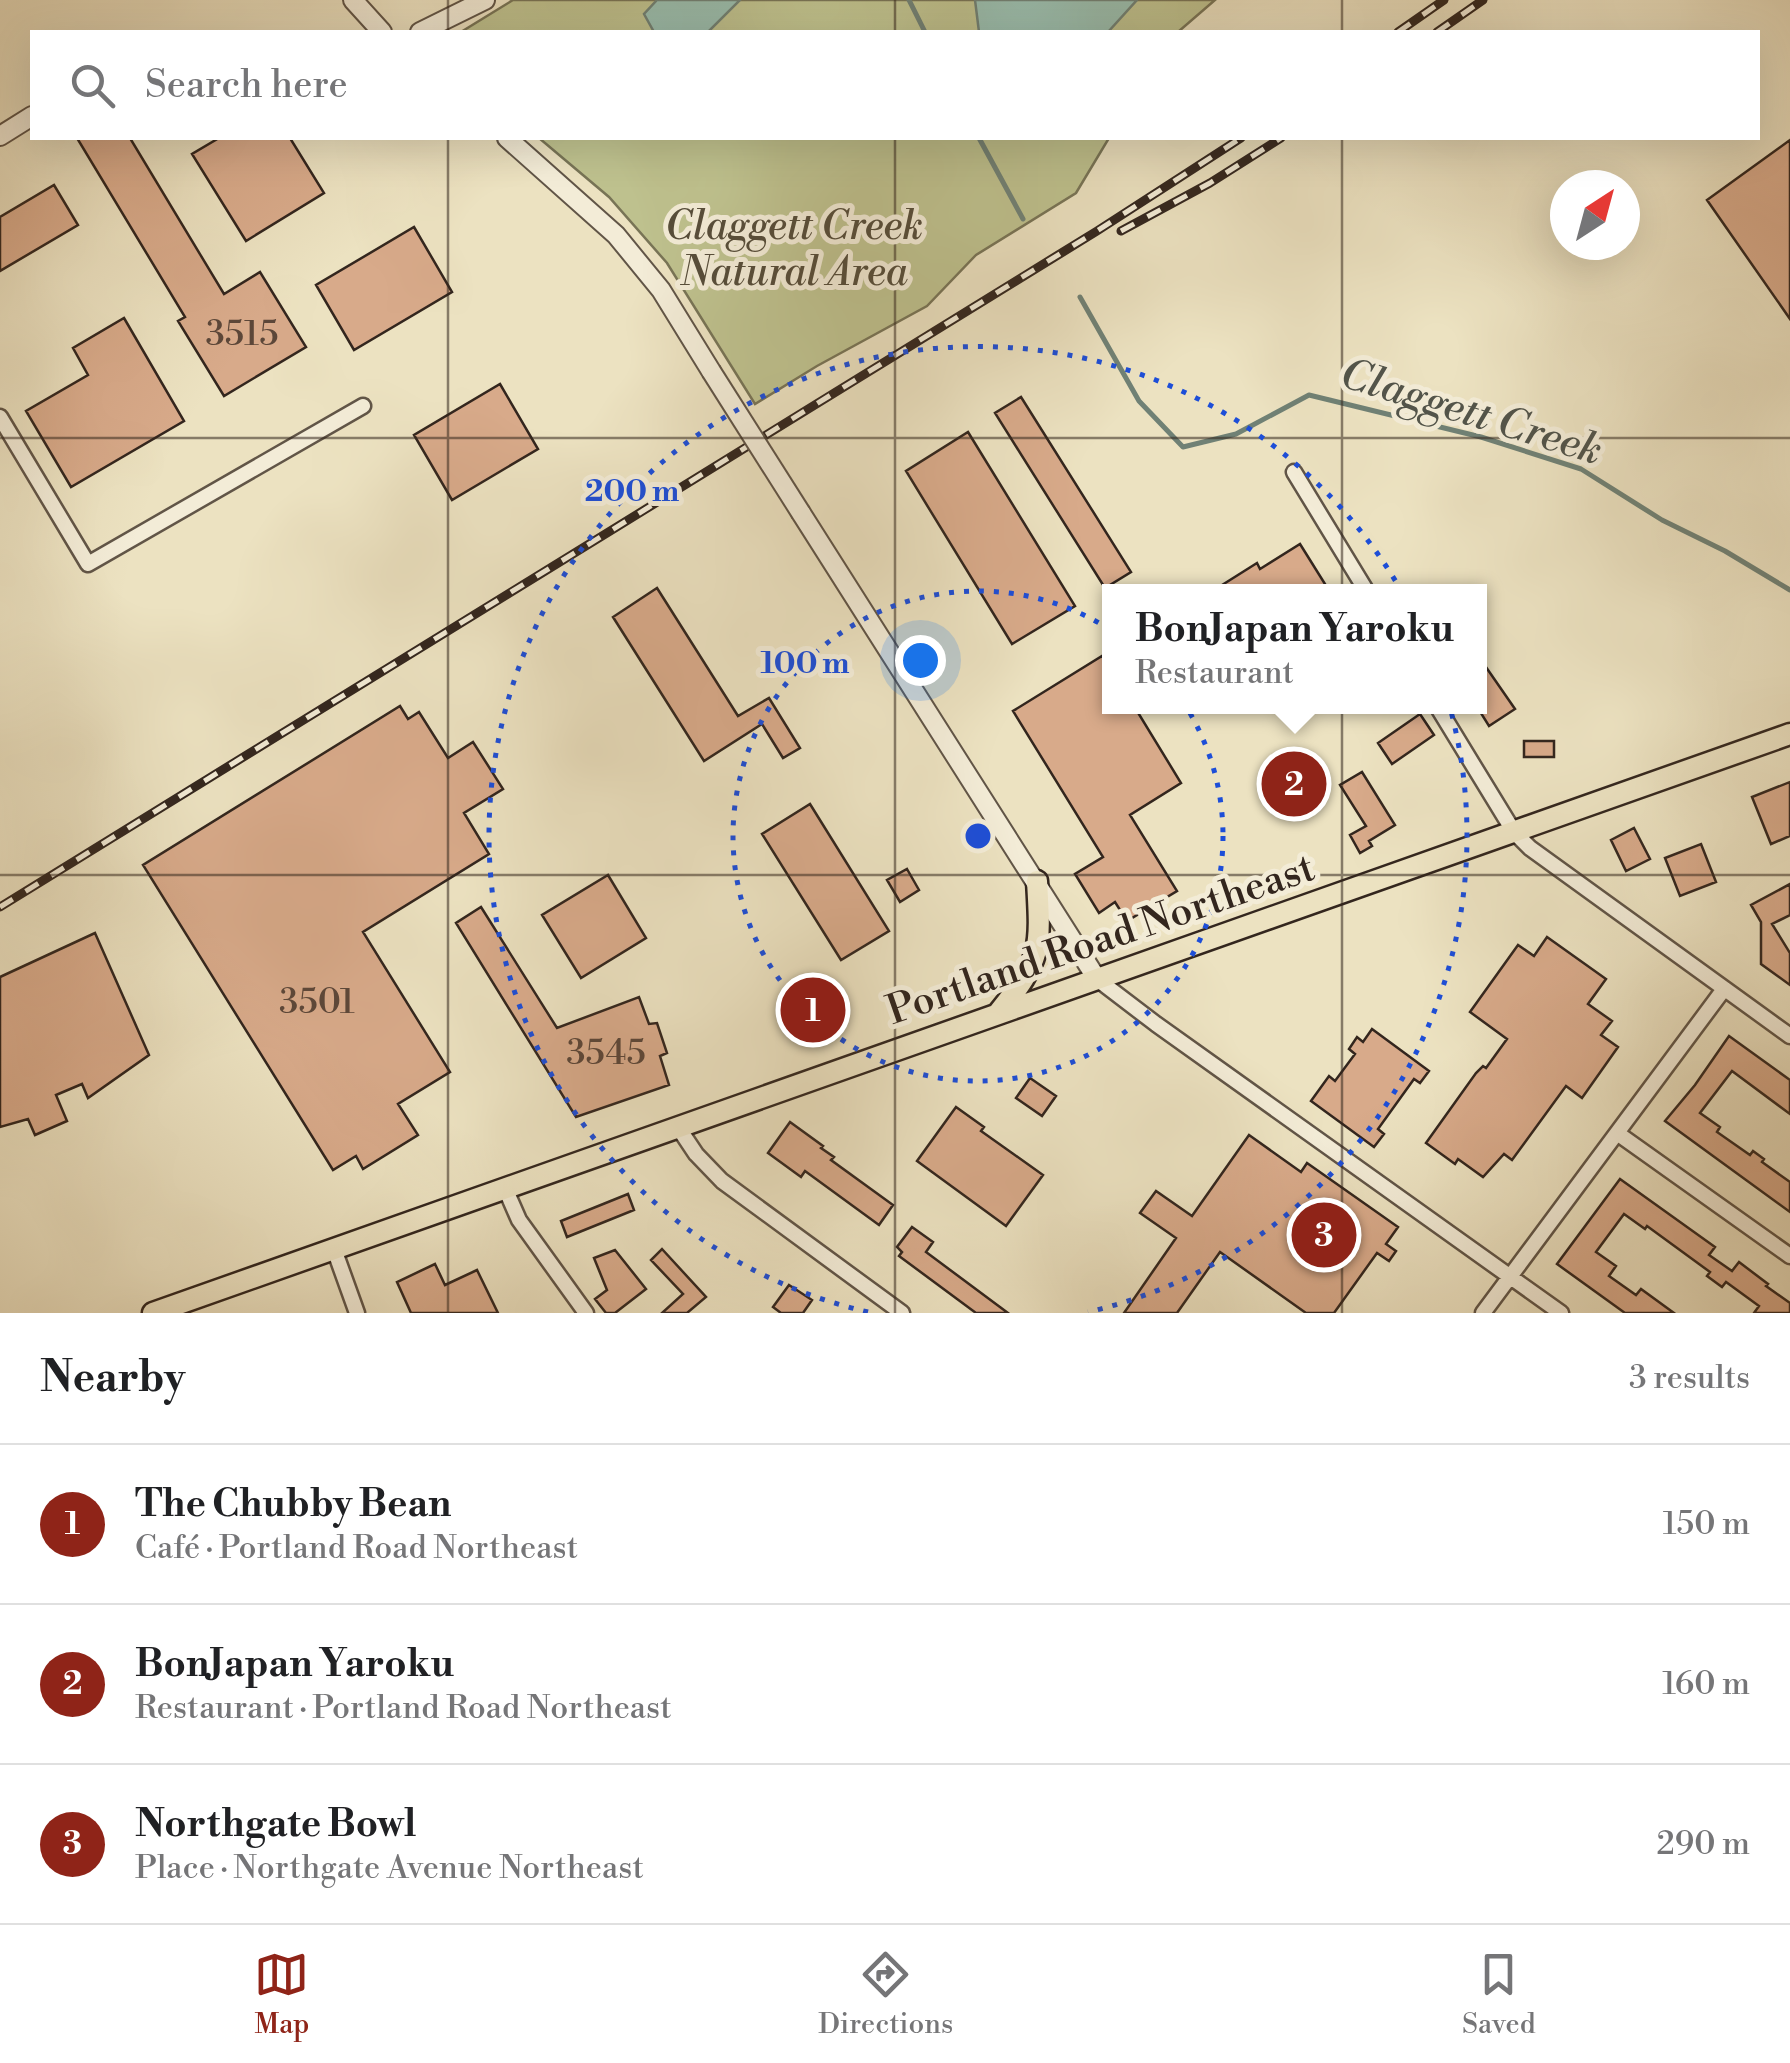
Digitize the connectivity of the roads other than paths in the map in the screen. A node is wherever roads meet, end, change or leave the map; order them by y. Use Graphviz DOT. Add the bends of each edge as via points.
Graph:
graph roads {
  1 [pos="353,0"];
  2 [pos="485,0"];
  3 [pos="380,30"];
  4 [pos="424,30"];
  5 [pos="30,117"];
  6 [pos="0,136"];
  7 [pos="509,140"];
  8 [pos="363,406"];
  9 [pos="0,417"];
  10 [pos="1294,472"];
  11 [pos="1362,584"];
  12 [pos="1442,714"];
  13 [pos="1790,734"];
  14 [pos="1514,832"];
  15 [pos="1036,881"];
  16 [pos="1097,978"];
  17 [pos="1724,989"];
  18 [pos="996,1014"];
  19 [pos="1790,1036"];
  20 [pos="678,1128"];
  21 [pos="1617,1133"];
  22 [pos="505,1188"];
  23 [pos="334,1249"];
  24 [pos="1790,1256"];
  25 [pos="1510,1277"];
  26 [pos="153,1313"];
  27 [pos="357,1313"];
  28 [pos="586,1313"];
  29 [pos="902,1313"];
  30 [pos="1483,1313"];
  31 [pos="1562,1313"];
  1 -- 3 [label="street"];
  2 -- 4 [label="street"];
  5 -- 6 [label="street"];
  7 -- 15 [label="street, bridge" via="616,234 661,290"];
  8 -- 9 [label="street" via="88,564"];
  10 -- 11 [label="street"];
  12 -- 14 [label="street"];
  13 -- 14 [label="main road, Portland Road Northeast"];
  14 -- 16 [label="main road, Portland Road Northeast"];
  14 -- 17 [label="street"];
  15 -- 16 [label="street"];
  15 -- 18 [label="main road" via="1039,947 1026,978"];
  16 -- 18 [label="main road, Portland Road Northeast"];
  16 -- 25 [label="street"];
  17 -- 19 [label="street"];
  17 -- 21 [label="street"];
  18 -- 20 [label="main road, Portland Road Northeast"];
  20 -- 22 [label="main road, Portland Road Northeast"];
  20 -- 29 [label="street" via="722,1181"];
  21 -- 24 [label="street"];
  21 -- 25 [label="street"];
  22 -- 23 [label="main road, Portland Road Northeast"];
  22 -- 28 [label="street" via="519,1220"];
  23 -- 26 [label="main road, Portland Road Northeast"];
  23 -- 27 [label="street"];
  25 -- 30 [label="street"];
  25 -- 31 [label="street"];
}
